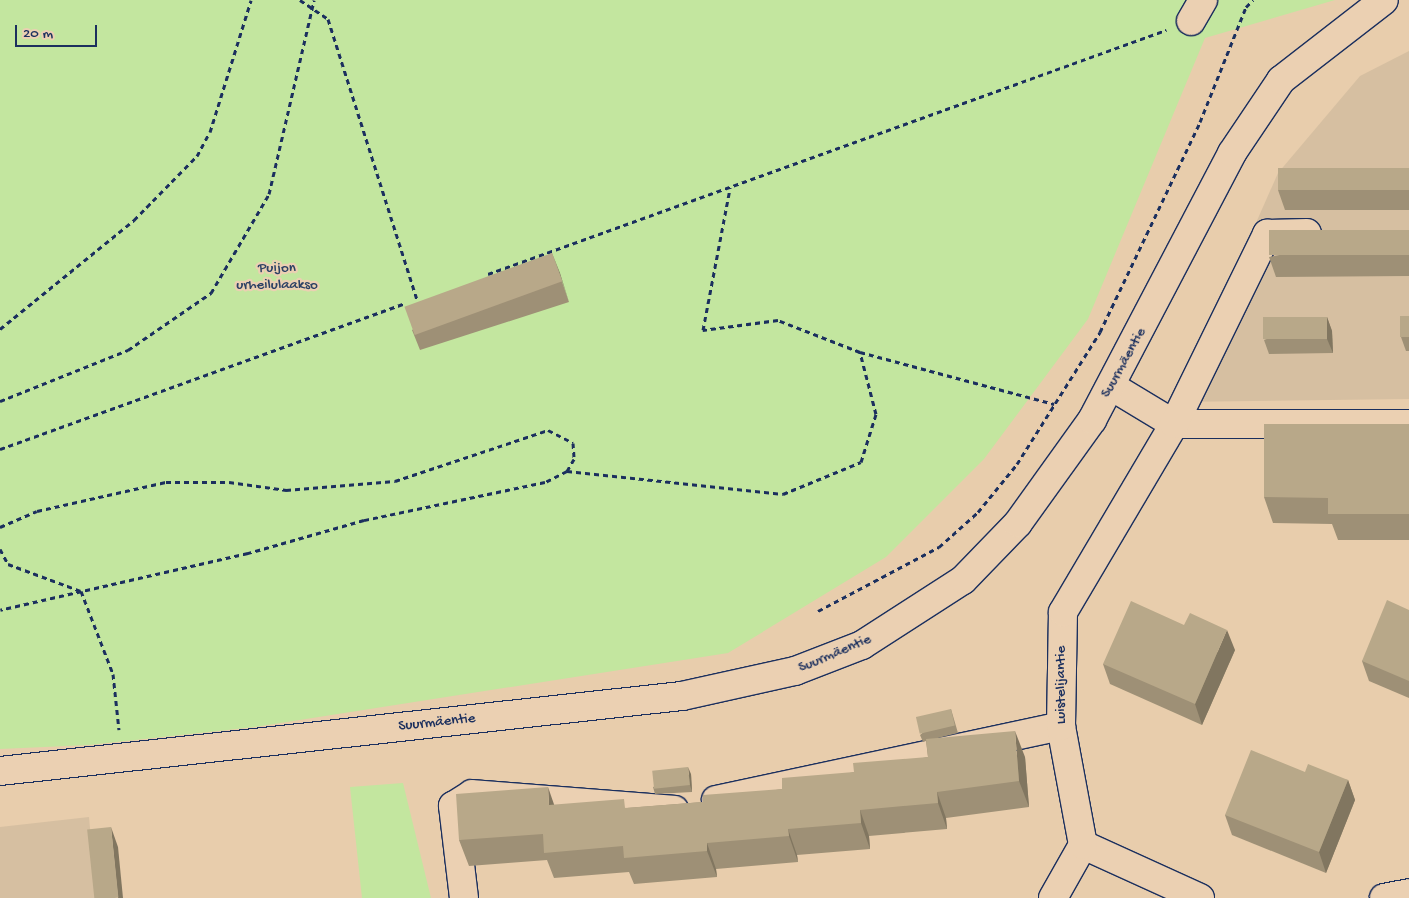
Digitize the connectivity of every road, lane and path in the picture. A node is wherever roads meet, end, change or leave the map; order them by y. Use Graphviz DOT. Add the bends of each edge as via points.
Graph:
graph roads {
  1 [pos="251,0"];
  2 [pos="300,0"];
  3 [pos="314,0"];
  4 [pos="1253,0"];
  5 [pos="1384,0"];
  6 [pos="313,8"];
  7 [pos="1197,10"];
  8 [pos="730,188"];
  9 [pos="1333,232"];
  10 [pos="482,276"];
  11 [pos="426,296"];
  12 [pos="417,299"];
  13 [pos="0,329"];
  14 [pos="860,352"];
  15 [pos="1111,386"];
  16 [pos="0,401"];
  17 [pos="1054,404"];
  18 [pos="1174,424"];
  19 [pos="1409,424"];
  20 [pos="0,449"];
  21 [pos="567,471"];
  22 [pos="0,526"];
  23 [pos="0,549"];
  24 [pos="81,591"];
  25 [pos="0,610"];
  26 [pos="818,611"];
  27 [pos="1062,726"];
  28 [pos="123,758"];
  29 [pos="0,771"];
  30 [pos="1083,845"];
  31 [pos="1409,893"];
  32 [pos="464,898"];
  33 [pos="1053,898"];
  34 [pos="1200,898"];
  35 [pos="1384,898"];
  1 -- 13 [label="path" via="210,132 197,156 134,220"];
  2 -- 6 [label="path"];
  3 -- 6 [label="path"];
  4 -- 17 [label="path" via="1100,332"];
  5 -- 15 [label="main road, Suurmäentie" via="1281,80 1232,153"];
  6 -- 12 [label="path" via="328,19"];
  6 -- 16 [label="path" via="269,194 211,293 128,350"];
  7 -- 8 [label="path"];
  8 -- 10 [label="path"];
  8 -- 14 [label="path" via="703,330 778,320"];
  9 -- 18 [label="main road, Luistelijantie" via="1267,234"];
  11 -- 12 [label="path"];
  12 -- 20 [label="path"];
  14 -- 17 [label="path"];
  14 -- 21 [label="path" via="876,414 861,462 783,494"];
  15 -- 18 [label="main road"];
  15 -- 28 [label="main road, Suurmäentie" via="1018,523 963,580 862,645 795,671 682,696"];
  17 -- 26 [label="path" via="978,512 938,547"];
  18 -- 19 [label="main road"];
  18 -- 27 [label="main road, Luistelijantie" via="1063,612"];
  21 -- 22 [label="path" via="574,459 573,443 548,430 395,482 286,490 229,482 166,482 37,511"];
  21 -- 24 [label="path" via="545,482 364,520 248,553"];
  23 -- 24 [label="path" via="8,564"];
  24 -- 25 [label="path"];
  24 -- 28 [label="path" via="113,674"];
  27 -- 30 [label="main road, Luistelijantie"];
  27 -- 32 [label="main road" via="782,784 676,810 472,794 453,806"];
  28 -- 29 [label="main road, Suurmäentie"];
  30 -- 33 [label="main road"];
  30 -- 34 [label="main road"];
  31 -- 35 [label="main road"];
}
